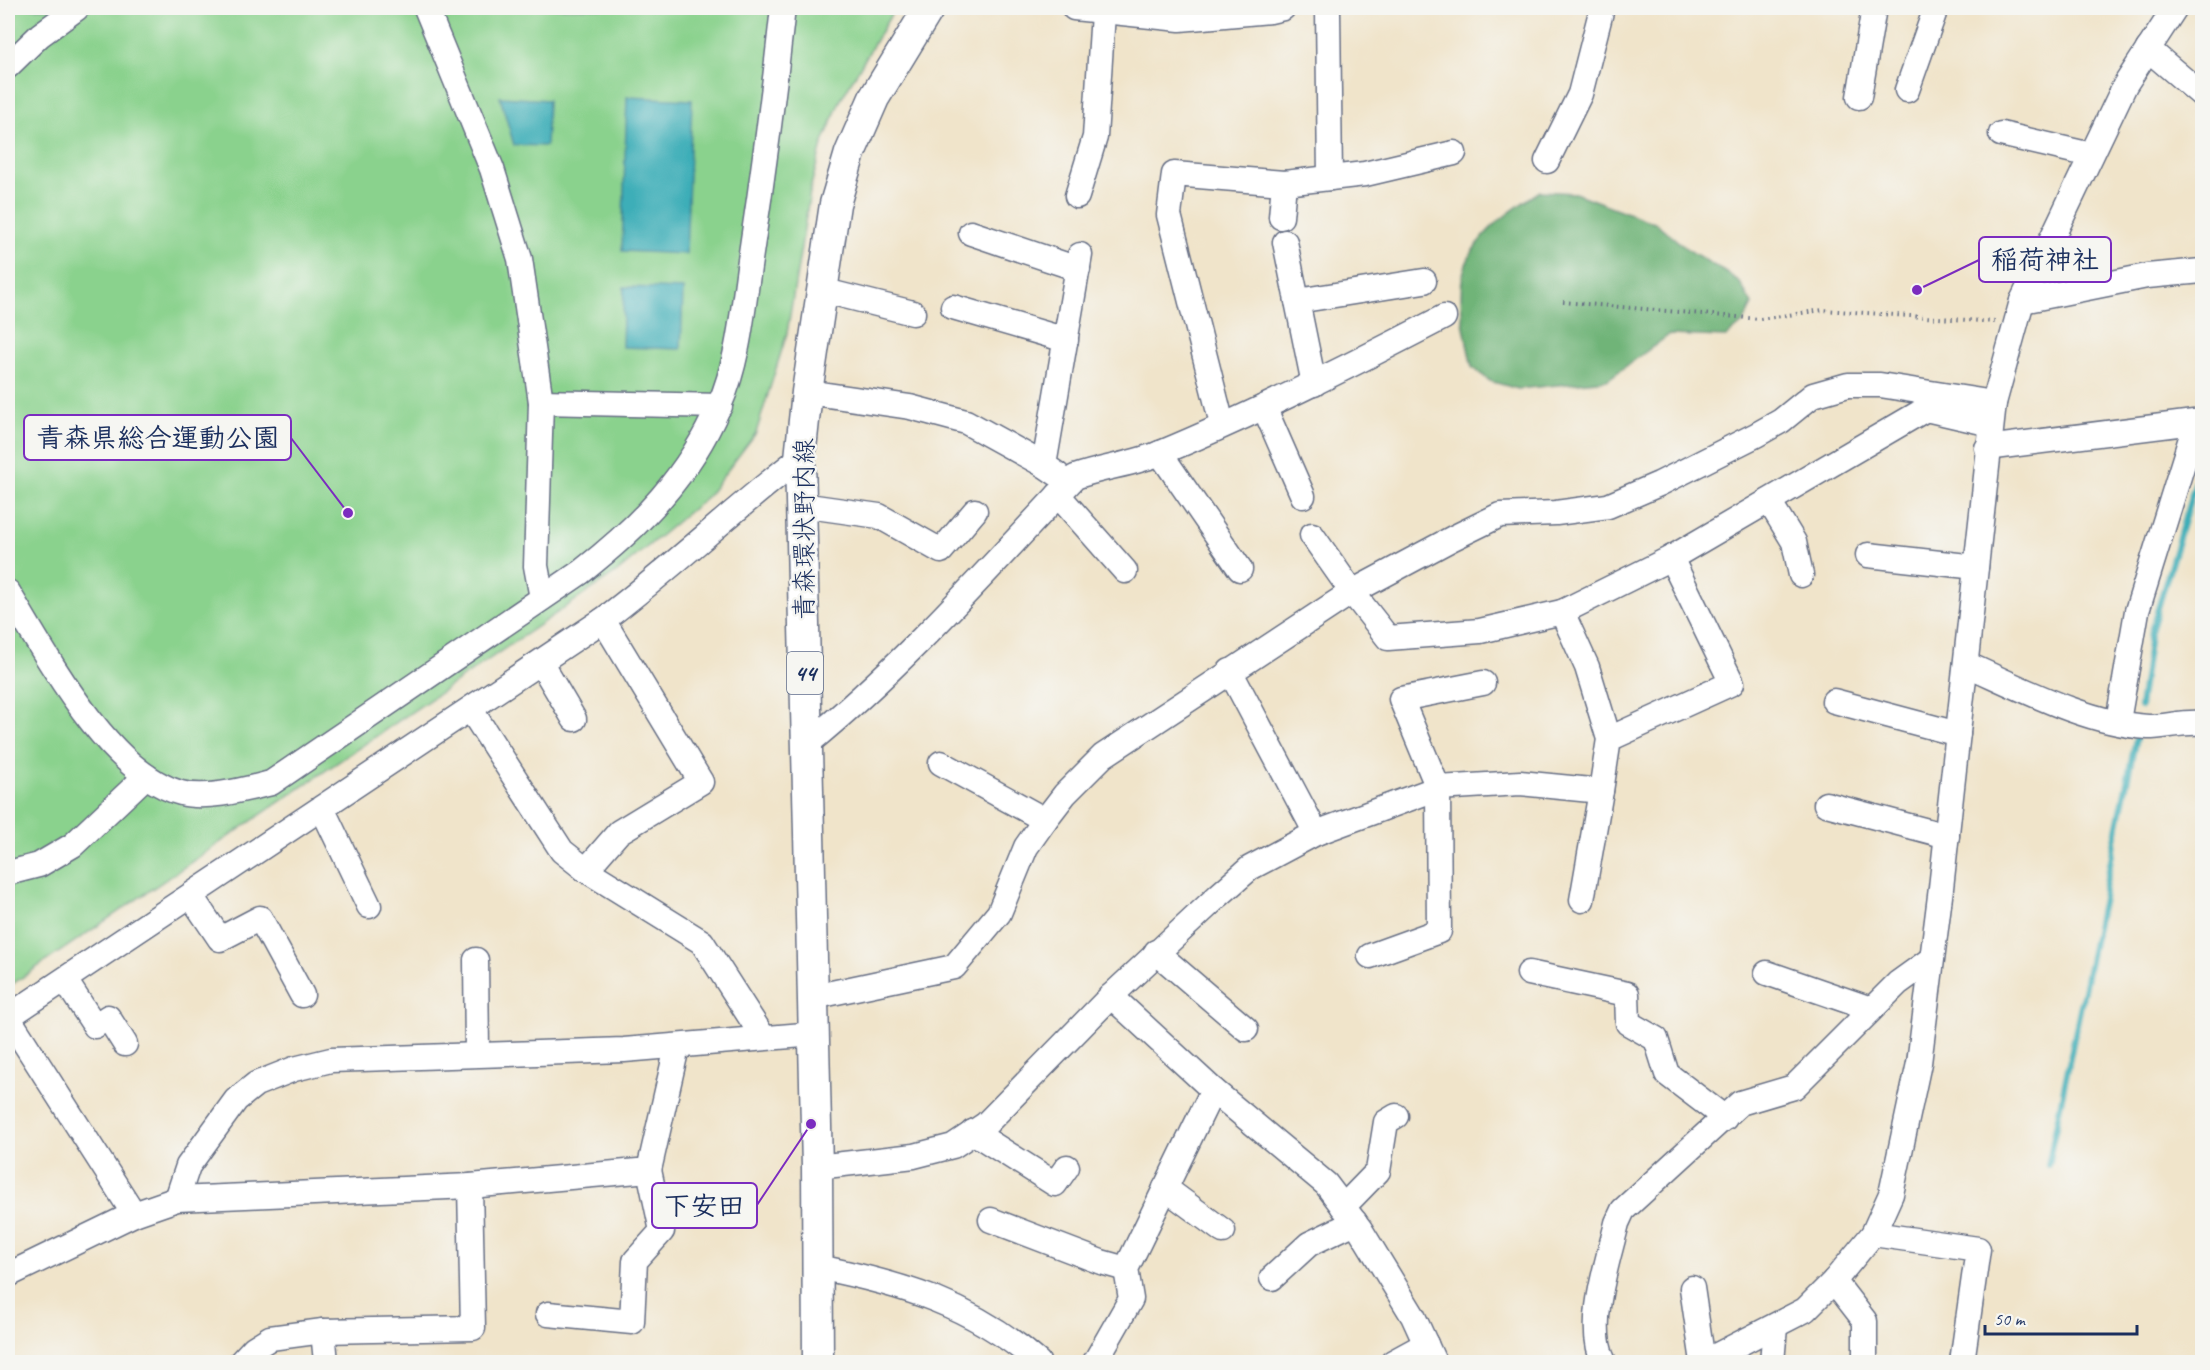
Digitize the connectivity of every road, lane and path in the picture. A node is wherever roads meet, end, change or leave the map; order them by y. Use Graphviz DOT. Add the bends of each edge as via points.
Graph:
graph roads {
  1 [pos="77,8"];
  2 [pos="426,8"];
  3 [pos="783,8"];
  4 [pos="929,8"];
  5 [pos="1074,8"];
  6 [pos="1283,8"];
  7 [pos="1325,8"];
  8 [pos="1602,8"];
  9 [pos="1874,8"];
  10 [pos="1936,8"];
  11 [pos="2175,8"];
  12 [pos="1103,13"];
  13 [pos="2148,49"];
  14 [pos="8,66"];
  15 [pos="1907,90"];
  16 [pos="2202,95"];
  17 [pos="1859,97"];
  18 [pos="2001,134"];
  19 [pos="1454,153"];
  20 [pos="2091,155"];
  21 [pos="1547,161"];
  22 [pos="1330,178"];
  23 [pos="1284,183"];
  24 [pos="1077,196"];
  25 [pos="1281,217"];
  26 [pos="971,233"];
  27 [pos="1285,242"];
  28 [pos="2202,271"];
  29 [pos="1424,281"];
  30 [pos="821,290"];
  31 [pos="1297,301"];
  32 [pos="1563,302"];
  33 [pos="953,307"];
  34 [pos="913,313"];
  35 [pos="2018,313"];
  36 [pos="1444,317"];
  37 [pos="1066,340"];
  38 [pos="1314,384"];
  39 [pos="807,392"];
  40 [pos="541,402"];
  41 [pos="720,406"];
  42 [pos="1264,407"];
  43 [pos="1992,413"];
  44 [pos="2199,421"];
  45 [pos="1222,424"];
  46 [pos="1987,448"];
  47 [pos="1160,453"];
  48 [pos="800,458"];
  49 [pos="1044,465"];
  50 [pos="1075,477"];
  51 [pos="1058,495"];
  52 [pos="1303,496"];
  53 [pos="1769,501"];
  54 [pos="801,505"];
  55 [pos="975,511"];
  56 [pos="1312,535"];
  57 [pos="1868,555"];
  58 [pos="1671,558"];
  59 [pos="1976,567"];
  60 [pos="1240,569"];
  61 [pos="1125,571"];
  62 [pos="1802,575"];
  63 [pos="8,592"];
  64 [pos="1352,592"];
  65 [pos="542,598"];
  66 [pos="1562,612"];
  67 [pos="603,620"];
  68 [pos="541,663"];
  69 [pos="1966,664"];
  70 [pos="1230,670"];
  71 [pos="1484,683"];
  72 [pos="1834,701"];
  73 [pos="471,710"];
  74 [pos="574,719"];
  75 [pos="2118,721"];
  76 [pos="2202,723"];
  77 [pos="1958,734"];
  78 [pos="1609,739"];
  79 [pos="807,744"];
  80 [pos="941,763"];
  81 [pos="146,776"];
  82 [pos="1438,788"];
  83 [pos="1601,791"];
  84 [pos="1826,804"];
  85 [pos="322,808"];
  86 [pos="1045,820"];
  87 [pos="1316,833"];
  88 [pos="1947,836"];
  89 [pos="586,870"];
  90 [pos="8,873"];
  91 [pos="191,896"];
  92 [pos="1582,900"];
  93 [pos="369,906"];
  94 [pos="1156,952"];
  95 [pos="1370,956"];
  96 [pos="476,960"];
  97 [pos="1930,960"];
  98 [pos="1528,973"];
  99 [pos="1767,973"];
  100 [pos="65,980"];
  101 [pos="302,995"];
  102 [pos="1111,996"];
  103 [pos="813,997"];
  104 [pos="1872,1010"];
  105 [pos="8,1017"];
  106 [pos="1246,1029"];
  107 [pos="814,1034"];
  108 [pos="763,1037"];
  109 [pos="125,1044"];
  110 [pos="677,1047"];
  111 [pos="477,1053"];
  112 [pos="1213,1090"];
  113 [pos="1396,1116"];
  114 [pos="1725,1118"];
  115 [pos="973,1132"];
  116 [pos="817,1167"];
  117 [pos="1067,1167"];
  118 [pos="650,1170"];
  119 [pos="470,1186"];
  120 [pos="1165,1188"];
  121 [pos="177,1199"];
  122 [pos="1349,1214"];
  123 [pos="134,1215"];
  124 [pos="991,1220"];
  125 [pos="1223,1232"];
  126 [pos="1873,1234"];
  127 [pos="818,1267"];
  128 [pos="1126,1269"];
  129 [pos="8,1275"];
  130 [pos="1272,1278"];
  131 [pos="1834,1281"];
  132 [pos="1692,1288"];
  133 [pos="548,1314"];
  134 [pos="1775,1327"];
  135 [pos="323,1331"];
  136 [pos="1430,1353"];
  137 [pos="241,1362"];
  138 [pos="326,1362"];
  139 [pos="818,1362"];
  140 [pos="1038,1362"];
  141 [pos="1095,1362"];
  142 [pos="1393,1362"];
  143 [pos="1604,1362"];
  144 [pos="1703,1362"];
  145 [pos="1772,1362"];
  146 [pos="1865,1362"];
  147 [pos="1962,1362"];
  1 -- 14 [label="street" via="40,35"];
  2 -- 40 [label="street" via="492,169 520,260"];
  3 -- 41 [label="street" via="769,139 736,350"];
  4 -- 30 [label="main road, 青森環状野内線 / 44" via="874,98 850,153 835,204"];
  5 -- 12 [label="street"];
  6 -- 12 [label="street" via="1180,19"];
  7 -- 22 [label="street"];
  8 -- 21 [label="street" via="1580,94"];
  9 -- 17 [label="street"];
  10 -- 15 [label="street"];
  11 -- 13 [label="street"];
  12 -- 24 [label="street" via="1095,137"];
  13 -- 16 [label="street"];
  13 -- 20 [label="street" via="2125,85"];
  18 -- 20 [label="street"];
  19 -- 22 [label="street"];
  20 -- 35 [label="street"];
  22 -- 23 [label="street"];
  23 -- 25 [label="street"];
  23 -- 45 [label="street" via="1174,174 1169,215"];
  26 -- 37 [label="street" via="1079,262"];
  27 -- 31 [label="street"];
  28 -- 35 [label="street" via="2147,276"];
  29 -- 31 [label="street"];
  30 -- 34 [label="street"];
  30 -- 39 [label="main road, 青森環状野内線 / 44"];
  31 -- 38 [label="street"];
  32 -- 35 [label="path" via="1760,318 1823,310"];
  33 -- 37 [label="street"];
  35 -- 43 [label="street"];
  36 -- 38 [label="street"];
  37 -- 49 [label="street"];
  38 -- 42 [label="street"];
  39 -- 48 [label="main road, 青森環状野内線 / 44"];
  39 -- 49 [label="street" via="910,407 966,422"];
  40 -- 41 [label="street"];
  40 -- 65 [label="street" via="536,566"];
  41 -- 65 [label="street" via="696,449 658,502 626,537"];
  42 -- 45 [label="street"];
  42 -- 52 [label="street"];
  43 -- 46 [label="street"];
  43 -- 53 [label="street" via="1926,409"];
  43 -- 64 [label="street" via="1880,385 1848,385 1814,395 1756,435 1608,506 1500,515"];
  44 -- 46 [label="street"];
  44 -- 75 [label="street" via="2138,611"];
  45 -- 47 [label="street"];
  46 -- 59 [label="street"];
  47 -- 50 [label="street"];
  47 -- 60 [label="street"];
  48 -- 54 [label="main road, 青森環状野内線 / 44"];
  48 -- 67 [label="street"];
  49 -- 50 [label="street" via="1060,476"];
  50 -- 51 [label="street"];
  51 -- 61 [label="street"];
  51 -- 79 [label="street" via="922,640 852,708"];
  53 -- 58 [label="street"];
  53 -- 62 [label="street" via="1794,542"];
  54 -- 55 [label="street" via="879,516 941,551"];
  54 -- 79 [label="main road, 青森環状野内線 / 44"];
  56 -- 64 [label="street"];
  57 -- 59 [label="street"];
  58 -- 66 [label="street"];
  58 -- 78 [label="street" via="1732,683"];
  59 -- 69 [label="street"];
  63 -- 81 [label="street" via="98,731"];
  64 -- 66 [label="street" via="1388,638 1480,631"];
  64 -- 70 [label="street"];
  65 -- 81 [label="street" via="271,783 229,793 182,793"];
  66 -- 78 [label="street" via="1587,667"];
  67 -- 68 [label="street"];
  67 -- 89 [label="street" via="700,782 619,832"];
  68 -- 73 [label="street"];
  68 -- 74 [label="street"];
  69 -- 75 [label="street" via="2049,700"];
  69 -- 77 [label="street"];
  70 -- 86 [label="street" via="1103,756"];
  70 -- 87 [label="street"];
  71 -- 82 [label="street" via="1401,699"];
  72 -- 77 [label="street"];
  73 -- 85 [label="street"];
  73 -- 89 [label="street" via="562,850"];
  75 -- 76 [label="street" via="2148,727"];
  77 -- 88 [label="street"];
  78 -- 83 [label="street"];
  79 -- 103 [label="main road, 青森環状野内線 / 44"];
  80 -- 86 [label="street"];
  81 -- 90 [label="street" via="73,845 39,866"];
  82 -- 83 [label="street" via="1520,783"];
  82 -- 87 [label="street"];
  82 -- 95 [label="street" via="1439,931"];
  83 -- 92 [label="street"];
  84 -- 88 [label="street"];
  85 -- 91 [label="street"];
  85 -- 93 [label="street"];
  86 -- 103 [label="street" via="1026,847 999,913 954,967"];
  87 -- 94 [label="street" via="1250,868"];
  88 -- 97 [label="street"];
  89 -- 108 [label="street" via="702,942"];
  91 -- 100 [label="street"];
  91 -- 101 [label="street" via="220,939 260,918"];
  94 -- 102 [label="street"];
  94 -- 106 [label="street"];
  96 -- 111 [label="street"];
  97 -- 104 [label="street" via="1898,983"];
  97 -- 126 [label="street" via="1918,1063 1892,1194"];
  98 -- 114 [label="street" via="1627,994 1628,1023 1656,1039 1667,1074"];
  99 -- 104 [label="street"];
  100 -- 105 [label="street"];
  100 -- 109 [label="street" via="95,1026 108,1017"];
  102 -- 112 [label="street"];
  102 -- 115 [label="street" via="1017,1094"];
  103 -- 107 [label="main road, 青森環状野内線 / 44"];
  104 -- 114 [label="street" via="1794,1087 1740,1103"];
  105 -- 123 [label="street"];
  107 -- 108 [label="street"];
  107 -- 116 [label="main road, 青森環状野内線 / 44"];
  108 -- 110 [label="street"];
  110 -- 111 [label="street"];
  110 -- 118 [label="street"];
  111 -- 121 [label="street" via="331,1060 256,1084 236,1100 188,1166"];
  112 -- 120 [label="street"];
  112 -- 122 [label="street" via="1326,1184"];
  113 -- 122 [label="street" via="1386,1122 1378,1171"];
  114 -- 143 [label="street" via="1623,1210 1597,1318 1596,1344"];
  115 -- 116 [label="street" via="953,1146 914,1156"];
  115 -- 117 [label="street" via="1055,1184"];
  116 -- 127 [label="main road, 青森環状野内線 / 44"];
  118 -- 119 [label="street"];
  118 -- 133 [label="street" via="662,1231 635,1261 632,1322"];
  119 -- 121 [label="street"];
  119 -- 135 [label="street" via="473,1328"];
  120 -- 125 [label="street"];
  120 -- 128 [label="street"];
  121 -- 123 [label="street"];
  122 -- 130 [label="street"];
  122 -- 136 [label="street" via="1413,1317"];
  123 -- 129 [label="street"];
  124 -- 128 [label="street"];
  126 -- 131 [label="street"];
  126 -- 147 [label="street" via="1978,1250"];
  127 -- 139 [label="main road, 青森環状野内線 / 44"];
  127 -- 140 [label="street" via="922,1293 971,1314"];
  128 -- 141 [label="street" via="1131,1299"];
  131 -- 134 [label="street" via="1805,1310"];
  131 -- 146 [label="street" via="1865,1322"];
  132 -- 144 [label="street"];
  134 -- 144 [label="street"];
  134 -- 145 [label="street"];
  135 -- 137 [label="street" via="270,1338"];
  135 -- 138 [label="street"];
  136 -- 142 [label="street"];
}
